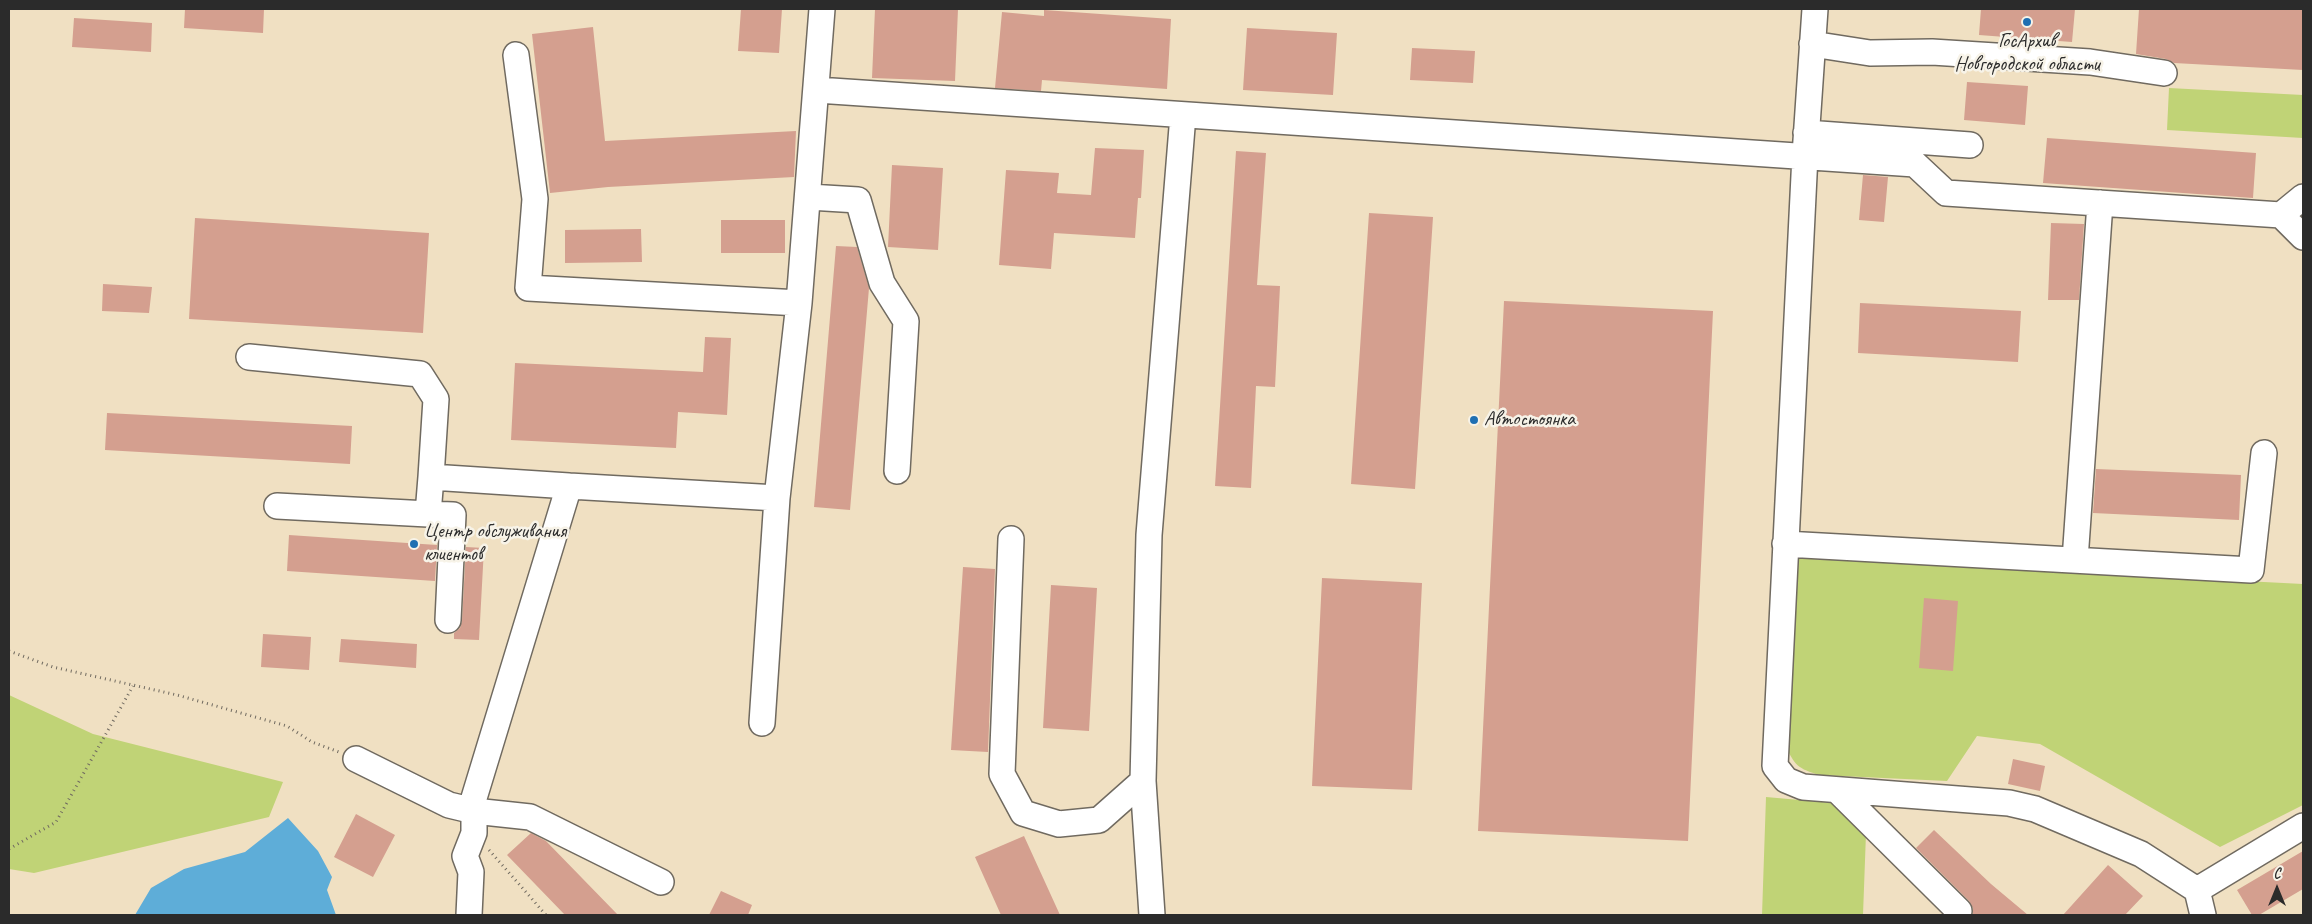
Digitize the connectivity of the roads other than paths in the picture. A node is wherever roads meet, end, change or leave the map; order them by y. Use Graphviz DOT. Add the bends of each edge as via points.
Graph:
graph roads {
  1 [pos="822,9"];
  2 [pos="1815,9"];
  3 [pos="1812,44"];
  4 [pos="516,55"];
  5 [pos="2164,73"];
  6 [pos="817,90"];
  7 [pos="1183,115"];
  8 [pos="1806,144"];
  9 [pos="1970,145"];
  10 [pos="809,197"];
  11 [pos="2303,197"];
  12 [pos="2100,203"];
  13 [pos="2281,214"];
  14 [pos="2303,237"];
  15 [pos="799,303"];
  16 [pos="249,357"];
  17 [pos="2264,453"];
  18 [pos="897,471"];
  19 [pos="431,477"];
  20 [pos="569,486"];
  21 [pos="777,498"];
  22 [pos="277,506"];
  23 [pos="428,514"];
  24 [pos="1011,539"];
  25 [pos="1785,544"];
  26 [pos="2075,560"];
  27 [pos="448,620"];
  28 [pos="762,723"];
  29 [pos="356,759"];
  30 [pos="1143,780"];
  31 [pos="1837,790"];
  32 [pos="474,822"];
  33 [pos="2303,826"];
  34 [pos="661,882"];
  35 [pos="2197,890"];
  36 [pos="1959,911"];
  37 [pos="469,915"];
  38 [pos="1152,915"];
  39 [pos="2203,915"];
  1 -- 6 [label="street"];
  2 -- 3 [label="street"];
  3 -- 5 [label="street" via="1870,53 1932,52 2090,62"];
  3 -- 8 [label="street"];
  4 -- 15 [label="street" via="535,199 528,288"];
  6 -- 7 [label="street"];
  6 -- 10 [label="street"];
  7 -- 8 [label="street"];
  7 -- 30 [label="street" via="1149,535"];
  8 -- 9 [label="street"];
  8 -- 12 [label="street" via="1915,164 1946,193"];
  8 -- 25 [label="street"];
  10 -- 15 [label="street"];
  10 -- 18 [label="street" via="858,200 882,283 906,321"];
  11 -- 13 [label="street"];
  12 -- 13 [label="street"];
  12 -- 26 [label="street"];
  13 -- 14 [label="street"];
  15 -- 21 [label="street"];
  16 -- 19 [label="street" via="420,374 436,399"];
  17 -- 26 [label="street" via="2252,570"];
  19 -- 20 [label="street"];
  19 -- 23 [label="street"];
  20 -- 21 [label="street"];
  20 -- 32 [label="street" via="474,798"];
  21 -- 28 [label="street"];
  22 -- 23 [label="street"];
  23 -- 27 [label="street" via="452,515"];
  24 -- 30 [label="street" via="1002,774 1023,813 1059,824 1099,820"];
  25 -- 26 [label="street"];
  25 -- 31 [label="street" via="1775,766 1786,780 1803,787"];
  29 -- 32 [label="street" via="449,804"];
  30 -- 38 [label="street"];
  31 -- 35 [label="street" via="2009,803 2035,808 2141,854"];
  31 -- 36 [label="street"];
  32 -- 34 [label="street" via="530,817"];
  32 -- 37 [label="street" via="464,856 471,872"];
  33 -- 35 [label="street"];
  35 -- 39 [label="street"];
}
